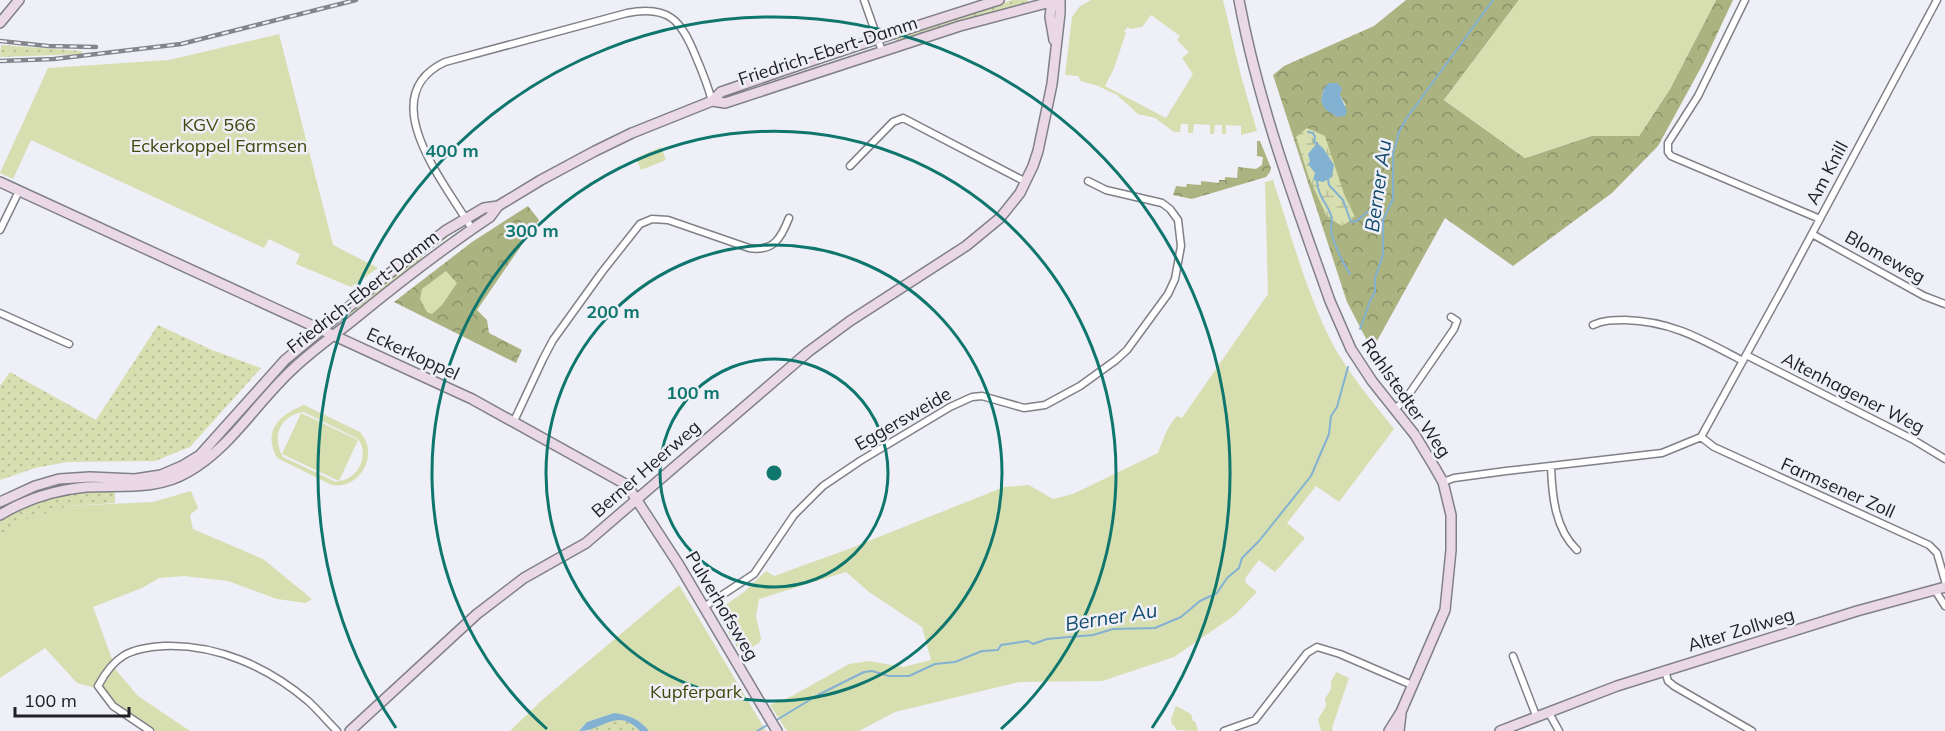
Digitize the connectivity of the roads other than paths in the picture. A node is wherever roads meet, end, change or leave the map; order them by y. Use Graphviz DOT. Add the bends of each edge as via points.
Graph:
graph roads {
  1 [pos="19,0"];
  2 [pos="864,0"];
  3 [pos="999,0"];
  4 [pos="1239,0"];
  5 [pos="1745,0"];
  6 [pos="1937,0"];
  7 [pos="1055,1"];
  8 [pos="0,22"];
  9 [pos="878,39"];
  10 [pos="882,51"];
  11 [pos="712,101"];
  12 [pos="850,166"];
  13 [pos="1088,181"];
  14 [pos="0,182"];
  15 [pos="1026,182"];
  16 [pos="19,190"];
  17 [pos="498,206"];
  18 [pos="466,218"];
  19 [pos="789,218"];
  20 [pos="1820,219"];
  21 [pos="472,229"];
  22 [pos="0,231"];
  23 [pos="1812,234"];
  24 [pos="1945,304"];
  25 [pos="344,310"];
  26 [pos="0,313"];
  27 [pos="1451,317"];
  28 [pos="1593,325"];
  29 [pos="320,330"];
  30 [pos="340,334"];
  31 [pos="331,335"];
  32 [pos="69,344"];
  33 [pos="1744,358"];
  34 [pos="1395,409"];
  35 [pos="514,421"];
  36 [pos="1701,437"];
  37 [pos="1945,459"];
  38 [pos="1551,466"];
  39 [pos="1443,482"];
  40 [pos="638,498"];
  41 [pos="0,502"];
  42 [pos="0,515"];
  43 [pos="1577,550"];
  44 [pos="1945,581"];
  45 [pos="1945,587"];
  46 [pos="1935,590"];
  47 [pos="1945,606"];
  48 [pos="704,607"];
  49 [pos="1513,656"];
  50 [pos="1665,671"];
  51 [pos="1412,685"];
  52 [pos="1549,713"];
  53 [pos="1537,718"];
  54 [pos="774,726"];
  55 [pos="150,731"];
  56 [pos="336,731"];
  57 [pos="350,731"];
  58 [pos="1224,731"];
  59 [pos="1397,731"];
  60 [pos="1500,731"];
  61 [pos="1559,731"];
  62 [pos="1752,731"];
  1 -- 8 [label="main road"];
  2 -- 9 [label="street"];
  3 -- 9 [label="main road, Friedrich-Ebert-Damm"];
  4 -- 34 [label="main road, Rahlstedter Weg" via="1264,107 1330,301 1351,350"];
  5 -- 20 [label="street" via="1698,96 1668,143 1668,152"];
  6 -- 20 [label="street, Am Knill"];
  7 -- 10 [label="main road, Friedrich-Ebert-Damm"];
  7 -- 15 [label="main road, Berner Heerweg" via="1056,51 1045,119"];
  9 -- 10 [label="street"];
  9 -- 11 [label="main road, Friedrich-Ebert-Damm" via="721,92"];
  10 -- 11 [label="main road, Friedrich-Ebert-Damm" via="725,103"];
  11 -- 17 [label="main road, Friedrich-Ebert-Damm" via="595,151"];
  11 -- 18 [label="street" via="687,33 673,19 654,11 627,13 439,65 427,74 417,91 413,103 415,124 427,156"];
  12 -- 15 [label="street" via="893,122 903,118"];
  13 -- 48 [label="street, Eggersweide" via="1106,190 1162,203 1178,220 1181,258 1173,286 1123,354 1080,386 1045,405 1031,408 972,397 860,461 823,486 794,515 754,574"];
  14 -- 16 [label="main road"];
  15 -- 40 [label="main road, Berner Heerweg" via="1008,210 987,231 842,326"];
  16 -- 22 [label="street"];
  16 -- 29 [label="main road"];
  17 -- 18 [label="main road, Friedrich-Ebert-Damm" via="484,208"];
  17 -- 21 [label="main road, Friedrich-Ebert-Damm"];
  18 -- 21 [label="street"];
  18 -- 25 [label="main road, Friedrich-Ebert-Damm"];
  19 -- 35 [label="street" via="777,242 759,249 668,220 652,219 640,224 554,340"];
  20 -- 23 [label="street, Am Knill"];
  21 -- 30 [label="main road, Friedrich-Ebert-Damm"];
  23 -- 24 [label="street, Blomeweg"];
  23 -- 33 [label="street, Am Knill"];
  25 -- 29 [label="main road, Friedrich-Ebert-Damm"];
  25 -- 30 [label="main road"];
  26 -- 32 [label="street"];
  27 -- 34 [label="street" via="1457,321 1454,329"];
  28 -- 33 [label="street" via="1601,321 1648,321"];
  29 -- 31 [label="main road"];
  29 -- 41 [label="main road, Friedrich-Ebert-Damm" via="285,360 200,455 182,466 161,475 135,478 59,479"];
  30 -- 31 [label="main road, Friedrich-Ebert-Damm"];
  30 -- 35 [label="main road, Eckerkoppel"];
  31 -- 42 [label="main road, Friedrich-Ebert-Damm" via="293,368 205,462 185,474 164,483 136,487 59,490 16,504"];
  33 -- 36 [label="street, Am Knill"];
  33 -- 37 [label="street, Altenhagener Weg" via="1912,439"];
  34 -- 39 [label="main road, Rahlstedter Weg"];
  35 -- 40 [label="main road, Eckerkoppel" via="624,482"];
  36 -- 38 [label="street" via="1662,453"];
  36 -- 44 [label="street, Farmsener Zoll" via="1714,447 1929,545 1937,553"];
  38 -- 39 [label="street"];
  38 -- 43 [label="street" via="1558,518 1568,541"];
  39 -- 51 [label="main road, Rahlstedter Weg" via="1452,533 1447,599"];
  40 -- 48 [label="main road, Pulverhofsweg"];
  40 -- 57 [label="main road, Berner Heerweg" via="586,543 524,578 491,603"];
  45 -- 46 [label="main road, Alter Zollweg"];
  46 -- 47 [label="street"];
  46 -- 50 [label="main road, Alter Zollweg"];
  48 -- 54 [label="main road, Pulverhofsweg"];
  49 -- 53 [label="street"];
  50 -- 52 [label="main road, Alter Zollweg"];
  50 -- 62 [label="street" via="1674,686"];
  51 -- 58 [label="street" via="1317,647 1307,653 1255,720"];
  51 -- 59 [label="main road, Rahlstedter Weg"];
  52 -- 53 [label="main road, Alter Zollweg"];
  52 -- 61 [label="street"];
  53 -- 60 [label="main road, Alter Zollweg"];
  55 -- 56 [label="street" via="113,706 98,687 112,663 124,654 173,646 218,652 264,672 309,702"];
}
